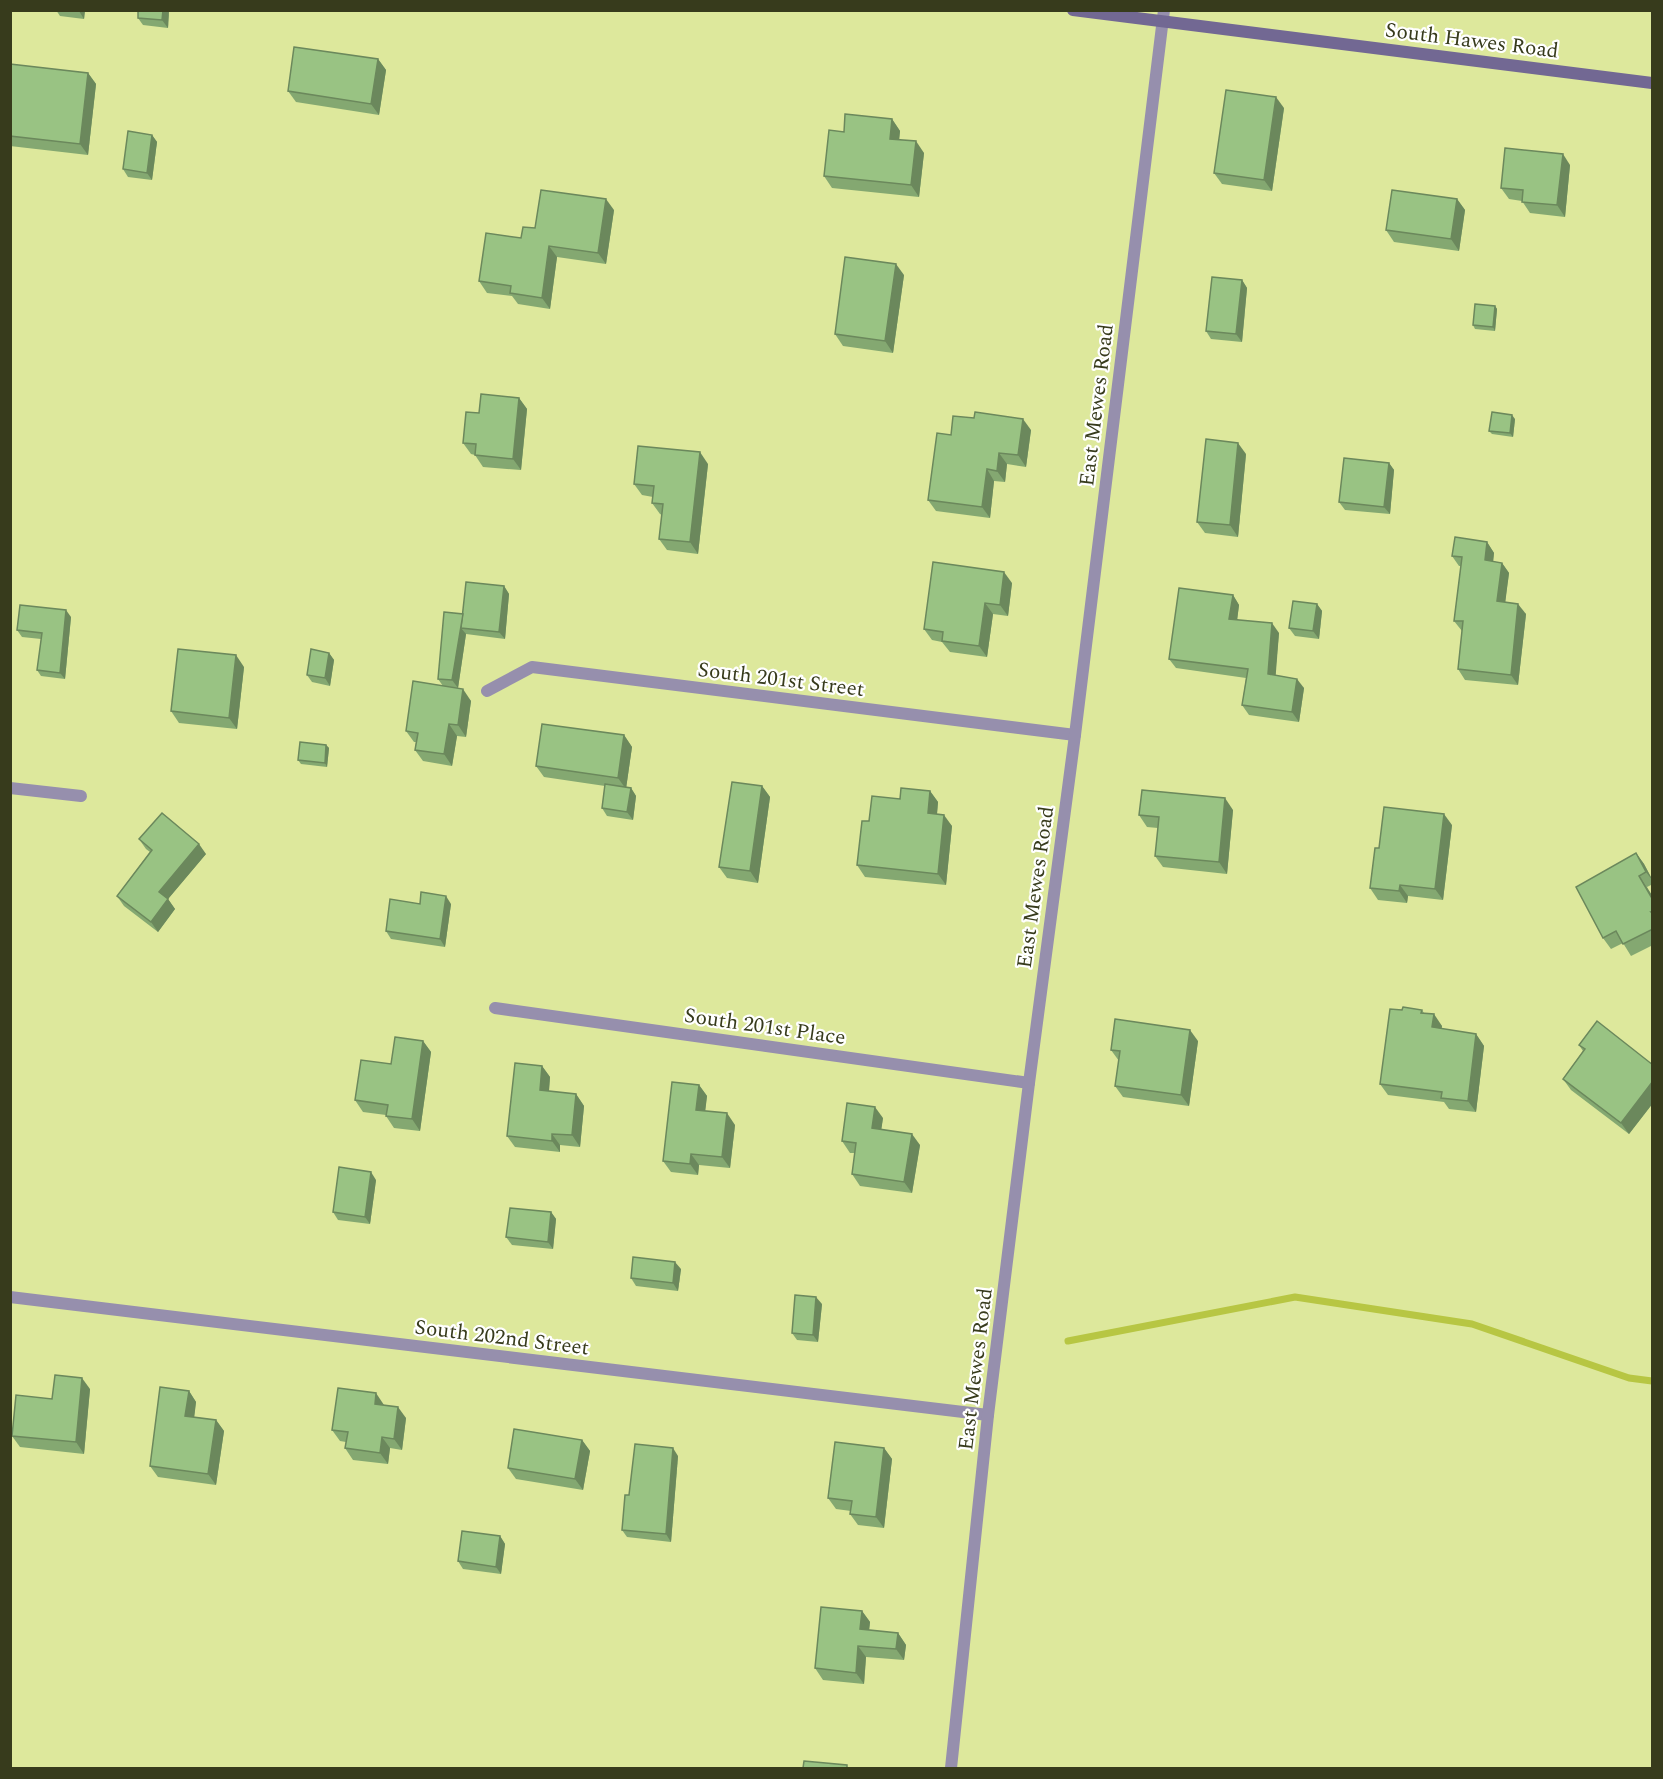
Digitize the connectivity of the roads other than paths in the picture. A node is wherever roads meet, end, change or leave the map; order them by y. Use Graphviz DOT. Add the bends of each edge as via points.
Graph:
graph roads {
  1 [pos="1073,10"];
  2 [pos="1163,16"];
  3 [pos="1653,82"];
  4 [pos="487,691"];
  5 [pos="1075,735"];
  6 [pos="10,788"];
  7 [pos="81,796"];
  8 [pos="495,1008"];
  9 [pos="1029,1083"];
  10 [pos="10,1297"];
  11 [pos="988,1415"];
  12 [pos="951,1768"];
  1 -- 2 [label="main road, South Hawes Road"];
  2 -- 3 [label="main road, South Hawes Road"];
  2 -- 5 [label="street, East Mewes Road"];
  4 -- 5 [label="street, South 201st Street" via="532,667"];
  5 -- 9 [label="street, East Mewes Road"];
  6 -- 7 [label="street"];
  8 -- 9 [label="street, South 201st Place"];
  9 -- 11 [label="street, East Mewes Road"];
  10 -- 11 [label="street, South 202nd Street"];
  11 -- 12 [label="street, East Mewes Road"];
}
